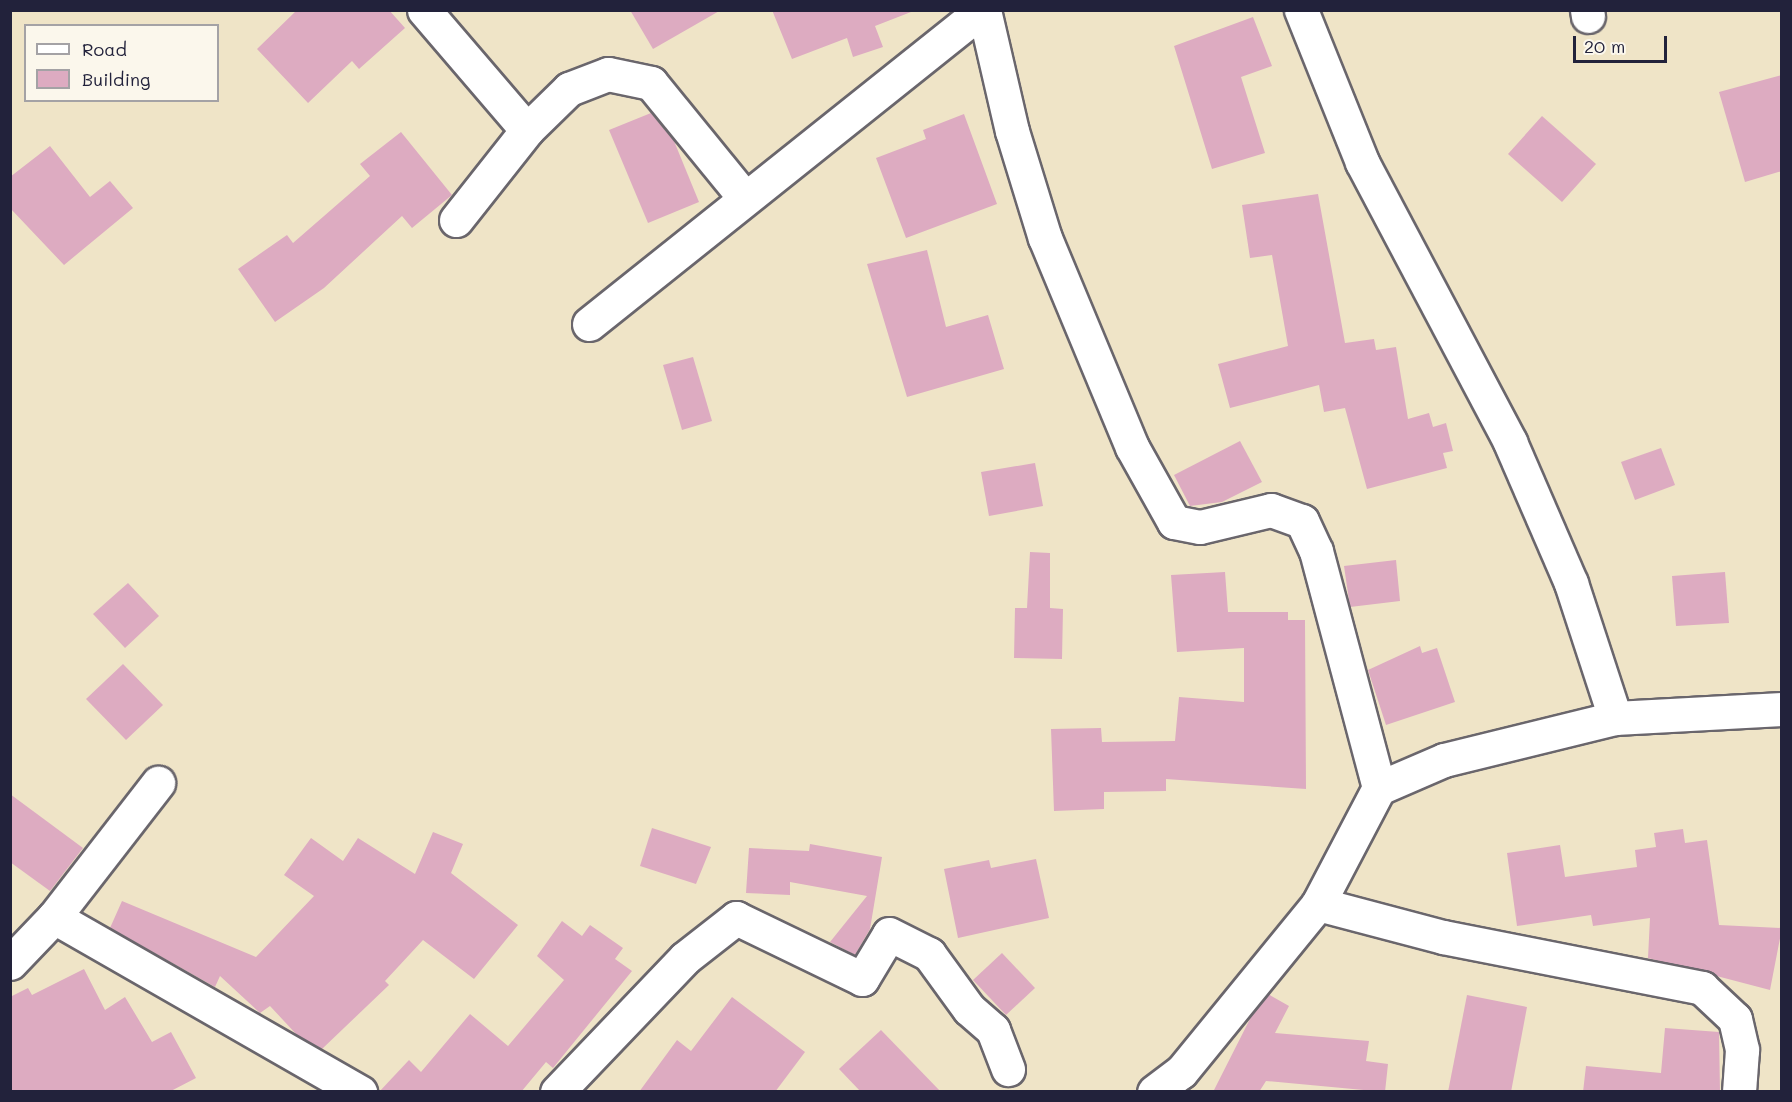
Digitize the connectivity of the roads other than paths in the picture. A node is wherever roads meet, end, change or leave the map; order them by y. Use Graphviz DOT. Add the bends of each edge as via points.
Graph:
graph roads {
  1 [pos="424,10"];
  2 [pos="983,10"];
  3 [pos="1301,10"];
  4 [pos="527,130"];
  5 [pos="743,196"];
  6 [pos="456,220"];
  7 [pos="589,324"];
  8 [pos="1782,709"];
  9 [pos="1615,718"];
  10 [pos="158,783"];
  11 [pos="1378,788"];
  12 [pos="1318,904"];
  13 [pos="54,917"];
  14 [pos="10,963"];
  15 [pos="1008,1069"];
  16 [pos="360,1092"];
  17 [pos="557,1092"];
  18 [pos="1154,1092"];
  19 [pos="1739,1092"];
  1 -- 4 [label="street"];
  2 -- 5 [label="street"];
  2 -- 11 [label="street" via="1012,131 1045,238 1132,447 1174,522 1200,527 1270,510 1302,521 1316,551"];
  3 -- 9 [label="street" via="1362,162 1510,442 1571,583"];
  4 -- 5 [label="street" via="569,89 608,74 630,74 651,83"];
  4 -- 6 [label="street"];
  5 -- 7 [label="street"];
  8 -- 9 [label="street"];
  9 -- 11 [label="street" via="1444,760"];
  10 -- 13 [label="street"];
  11 -- 12 [label="street"];
  12 -- 18 [label="street" via="1181,1072"];
  12 -- 19 [label="street" via="1443,937 1702,988 1735,1019 1742,1050"];
  13 -- 14 [label="street"];
  13 -- 16 [label="street"];
  15 -- 17 [label="street" via="993,1030 969,1009 929,954 889,934 862,979 736,918 685,958"];
}
